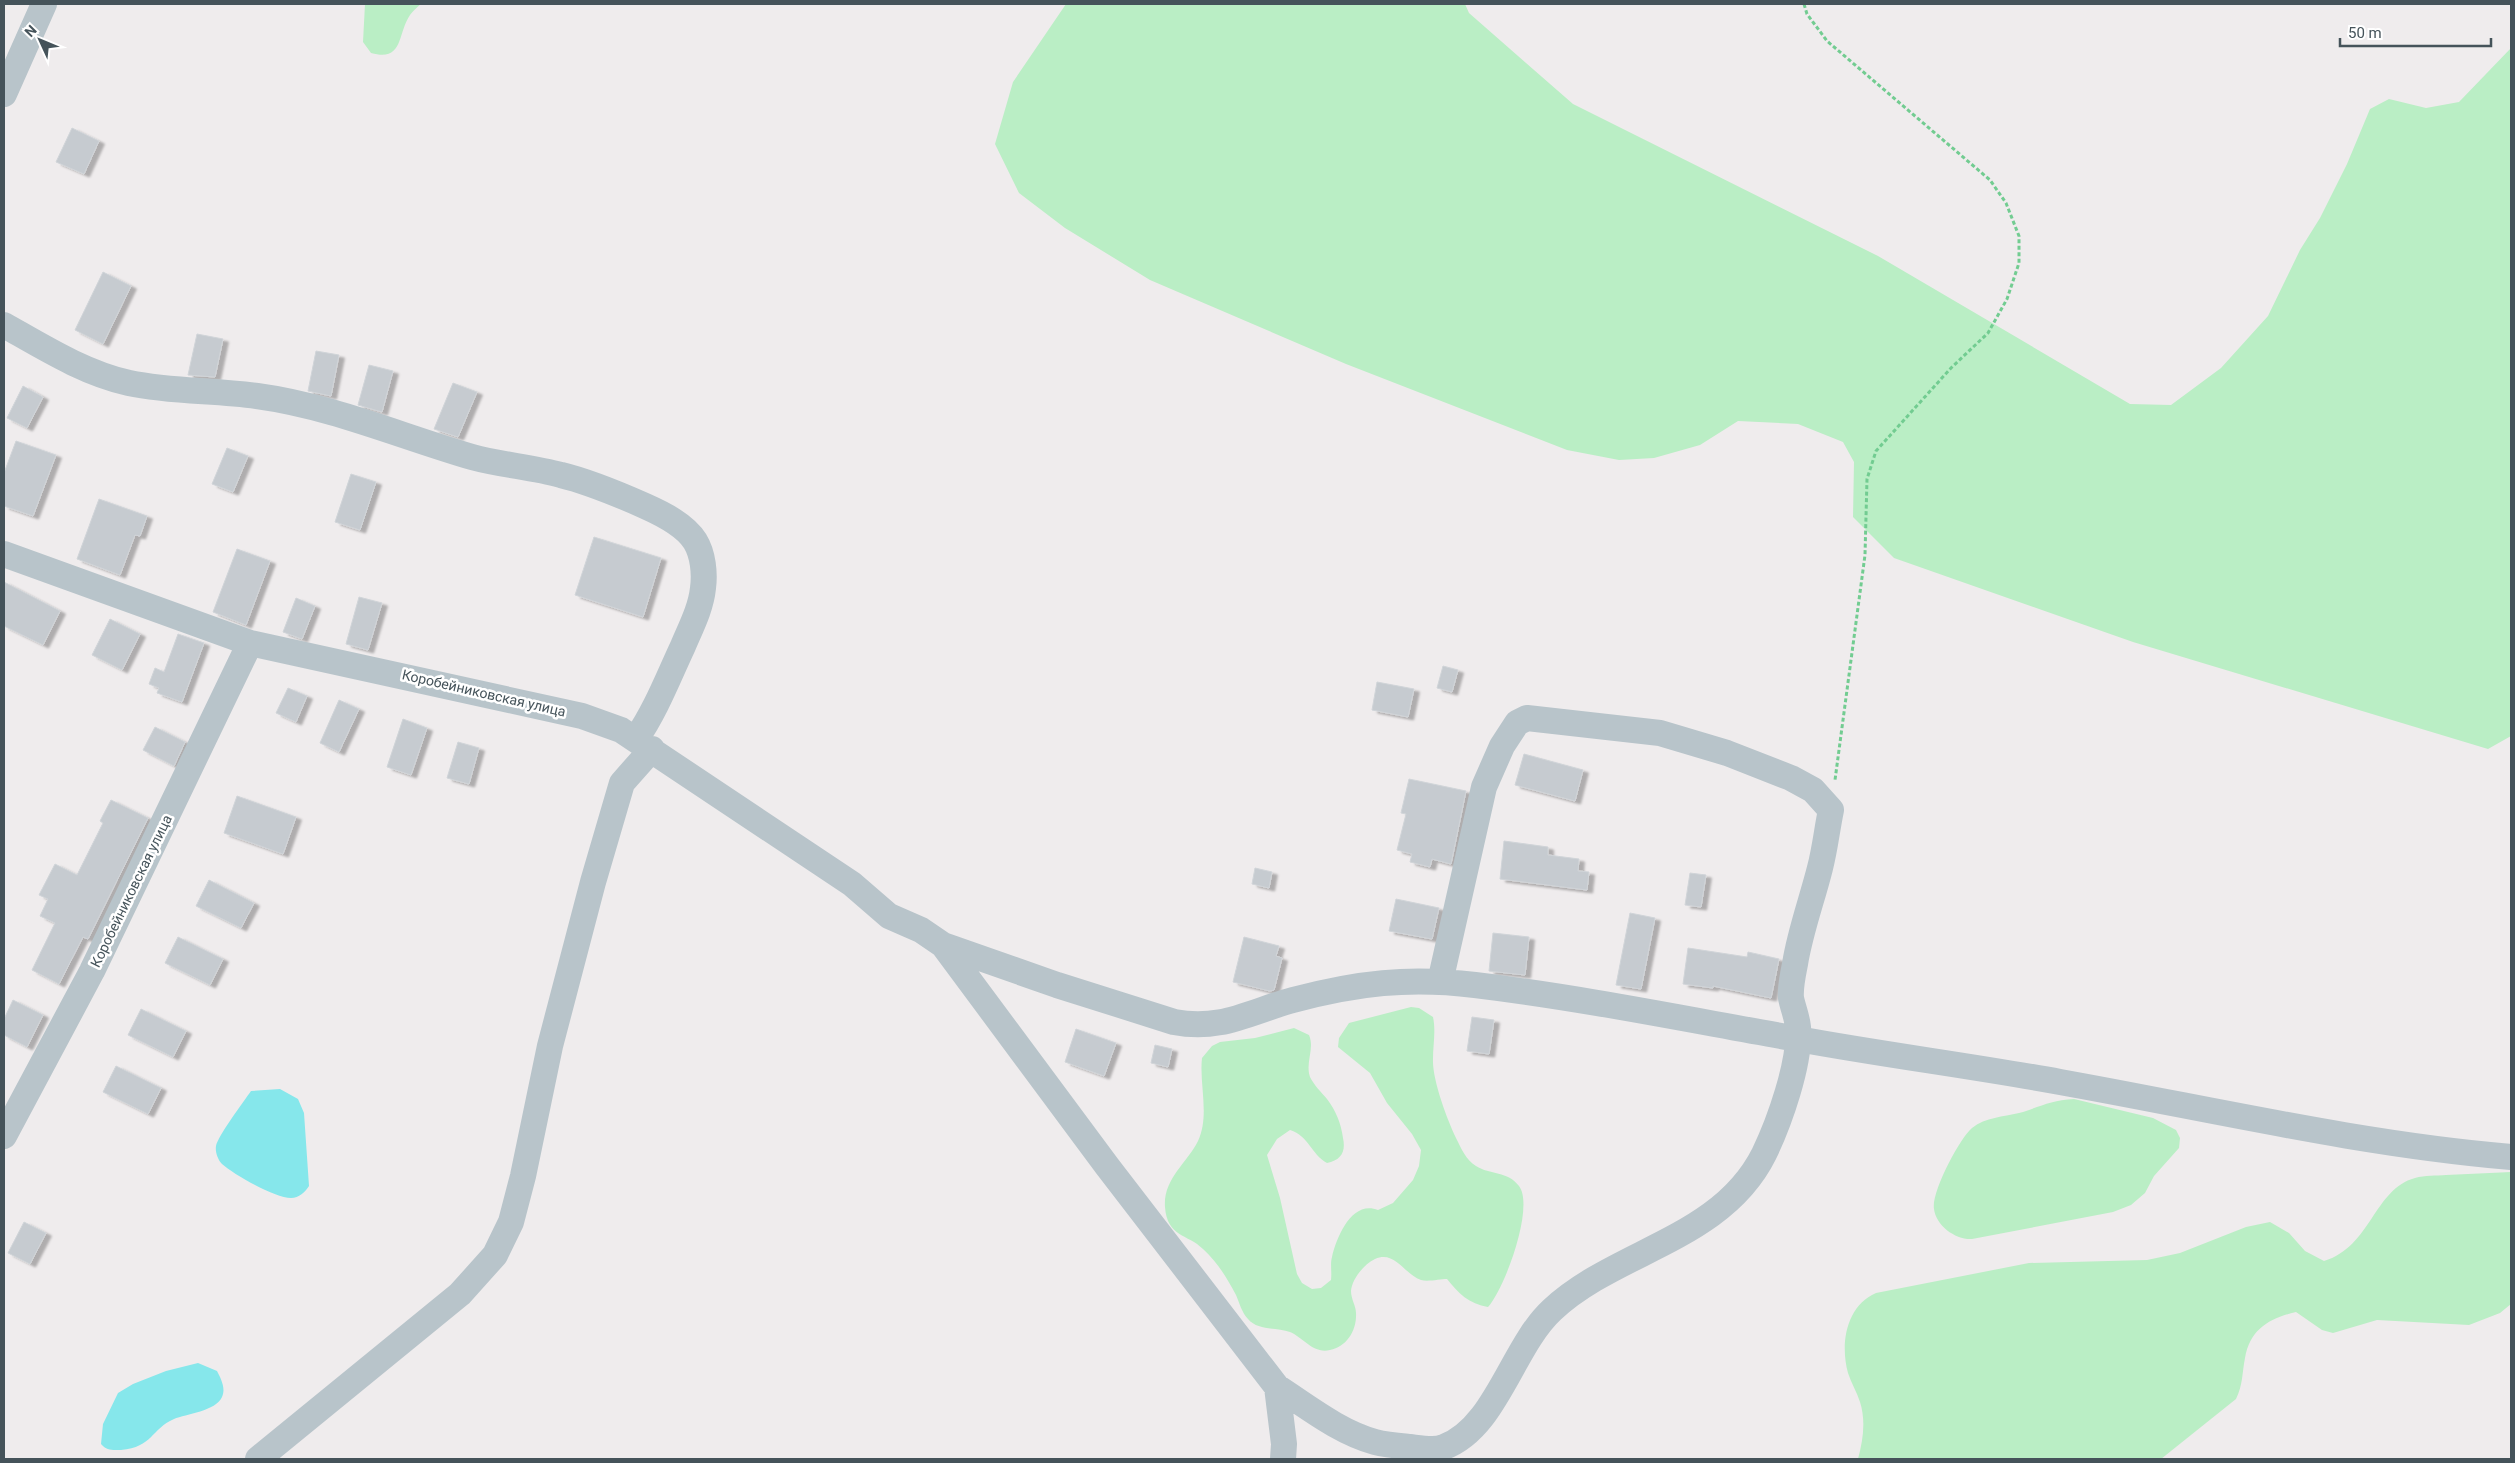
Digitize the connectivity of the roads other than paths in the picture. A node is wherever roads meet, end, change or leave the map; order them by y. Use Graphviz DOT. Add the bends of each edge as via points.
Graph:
graph roads {
  1 [pos="44,4"];
  2 [pos="4,94"];
  3 [pos="4,325"];
  4 [pos="4,554"];
  5 [pos="250,643"];
  6 [pos="644,744"];
  7 [pos="944,944"];
  8 [pos="1440,982"];
  9 [pos="1798,1040"];
  10 [pos="4,1136"];
  11 [pos="2511,1157"];
  12 [pos="1277,1387"];
  13 [pos="258,1459"];
  14 [pos="1283,1459"];
  1 -- 2 [label="street"];
  3 -- 6 [label="street" via="48,350 127,383 189,392 256,396 301,404 474,457 596,485 668,518 695,540 704,569 703,589 697,612 653,714"];
  4 -- 5 [label="street, Коробейниковская улица"];
  5 -- 6 [label="street, Коробейниковская улица" via="582,716 621,730"];
  5 -- 10 [label="street, Коробейниковская улица" via="92,971"];
  6 -- 7 [label="street, Коробейниковская улица" via="852,884 889,916"];
  6 -- 13 [label="street" via="622,783 593,882 550,1046 514,1212 495,1255 460,1294"];
  7 -- 8 [label="street" via="1057,985 1194,1026 1237,1020 1290,1001 1359,984 1409,980"];
  7 -- 12 [label="street" via="1107,1166"];
  8 -- 9 [label="street" via="1623,1007"];
  8 -- 9 [label="street" via="1484,787 1502,746 1517,723 1527,718 1660,732 1791,778 1813,790 1831,810 1790,996 1798,1026"];
  9 -- 11 [label="street" via="2060,1082 2342,1136"];
  9 -- 12 [label="street" via="1779,1118 1763,1156 1750,1176 1710,1215 1679,1236 1585,1283 1550,1311 1512,1365 1487,1409 1465,1436 1442,1448 1376,1442 1336,1425"];
  12 -- 14 [label="street"];
}
